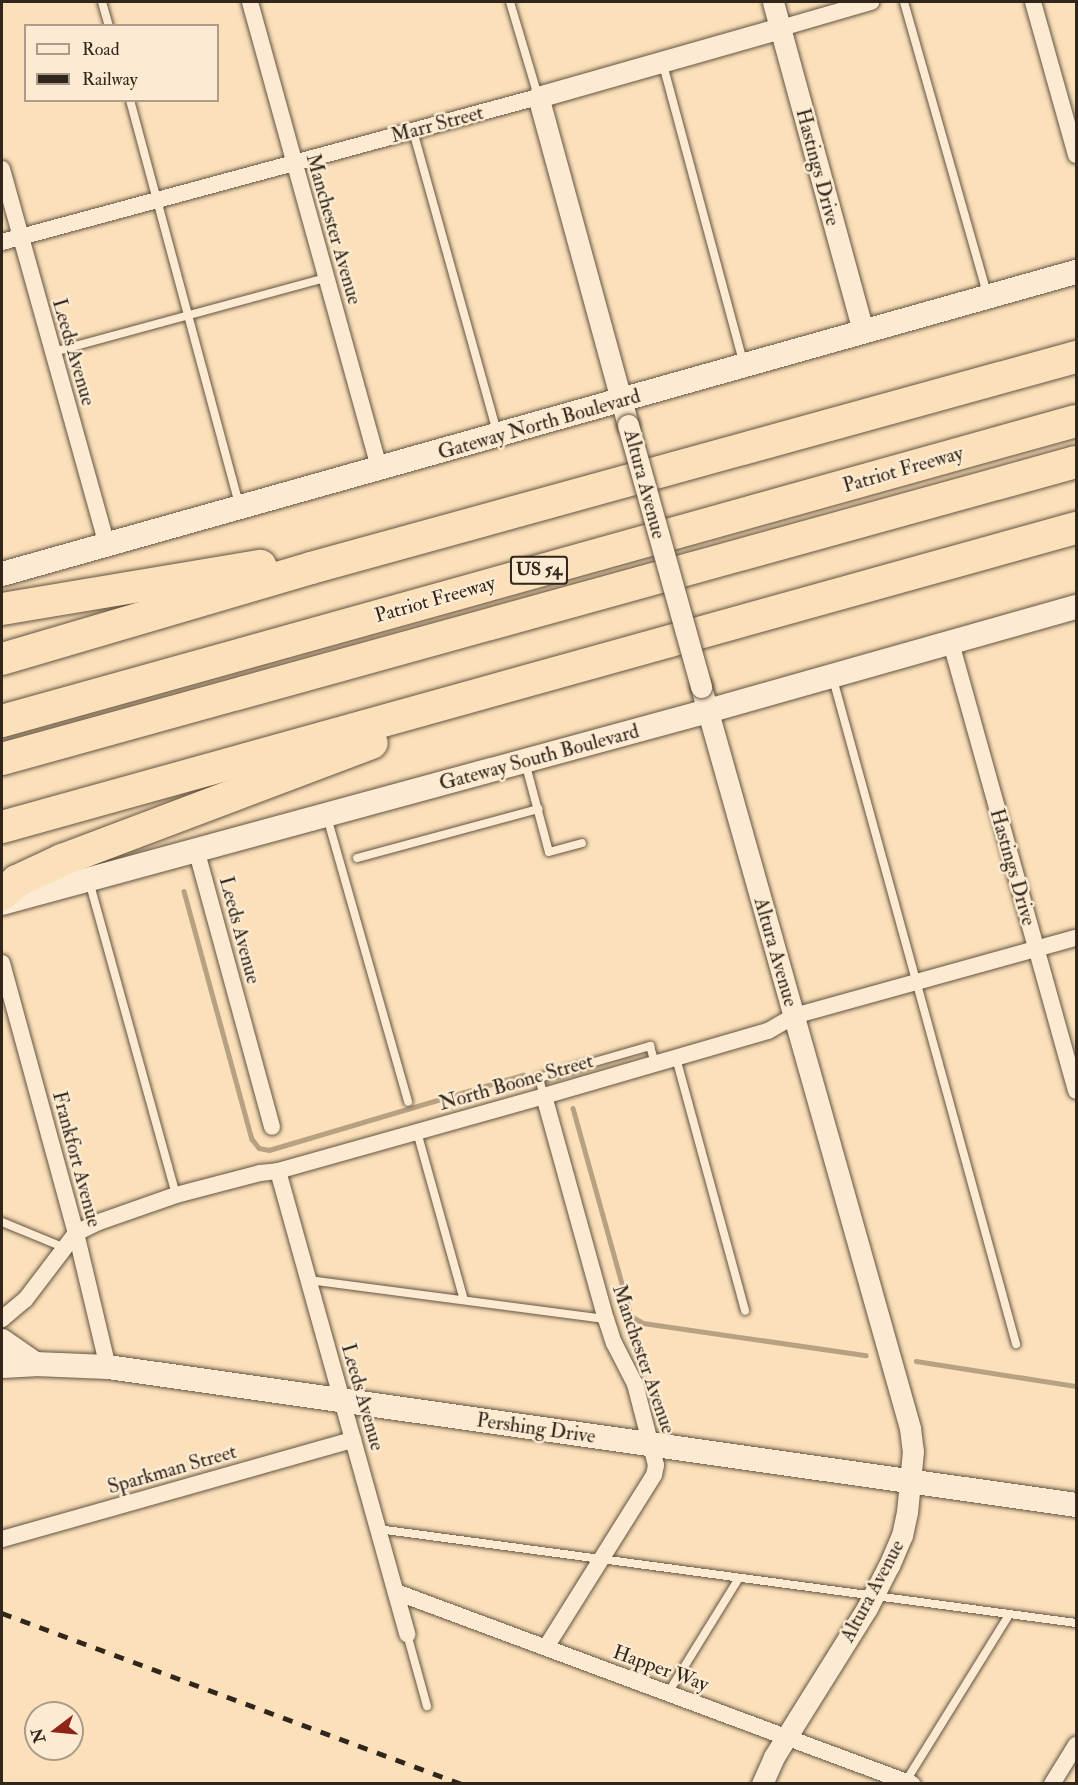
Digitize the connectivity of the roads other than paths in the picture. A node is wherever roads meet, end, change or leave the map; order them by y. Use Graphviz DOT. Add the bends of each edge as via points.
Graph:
graph roads {
  1 [pos="102,2"];
  2 [pos="250,2"];
  3 [pos="510,2"];
  4 [pos="773,2"];
  5 [pos="871,2"];
  6 [pos="904,2"];
  7 [pos="1033,2"];
  8 [pos="108,24"];
  9 [pos="781,28"];
  10 [pos="662,61"];
  11 [pos="538,97"];
  12 [pos="131,102"];
  13 [pos="413,130"];
  14 [pos="1077,155"];
  15 [pos="294,165"];
  16 [pos="2,169"];
  17 [pos="157,198"];
  18 [pos="20,237"];
  19 [pos="2,242"];
  20 [pos="1077,272"];
  21 [pos="326,278"];
  22 [pos="988,297"];
  23 [pos="188,315"];
  24 [pos="863,332"];
  25 [pos="53,352"];
  26 [pos="1077,357"];
  27 [pos="745,364"];
  28 [pos="623,401"];
  29 [pos="1077,421"];
  30 [pos="498,435"];
  31 [pos="1077,462"];
  32 [pos="379,468"];
  33 [pos="240,508"];
  34 [pos="1077,528"];
  35 [pos="107,545"];
  36 [pos="311,568"];
  37 [pos="2,574"];
  38 [pos="2,609"];
  39 [pos="1076,611"];
  40 [pos="951,643"];
  41 [pos="7,659"];
  42 [pos="832,676"];
  43 [pos="708,711"];
  44 [pos="408,714"];
  45 [pos="2,721"];
  46 [pos="2,759"];
  47 [pos="525,761"];
  48 [pos="538,809"];
  49 [pos="326,814"];
  50 [pos="2,827"];
  51 [pos="582,843"];
  52 [pos="196,849"];
  53 [pos="357,858"];
  54 [pos="88,879"];
  55 [pos="2,894"];
  56 [pos="2,903"];
  57 [pos="1077,938"];
  58 [pos="1036,949"];
  59 [pos="2,963"];
  60 [pos="916,982"];
  61 [pos="794,1016"];
  62 [pos="676,1058"];
  63 [pos="1077,1091"];
  64 [pos="544,1096"];
  65 [pos="408,1102"];
  66 [pos="272,1127"];
  67 [pos="417,1132"];
  68 [pos="278,1171"];
  69 [pos="176,1195"];
  70 [pos="2,1222"];
  71 [pos="76,1233"];
  72 [pos="65,1248"];
  73 [pos="309,1280"];
  74 [pos="464,1300"];
  75 [pos="745,1311"];
  76 [pos="2,1319"];
  77 [pos="606,1319"];
  78 [pos="2,1341"];
  79 [pos="1016,1344"];
  80 [pos="35,1364"];
  81 [pos="2,1366"];
  82 [pos="108,1367"];
  83 [pos="342,1400"];
  84 [pos="353,1440"];
  85 [pos="652,1444"];
  86 [pos="910,1483"];
  87 [pos="1077,1505"];
  88 [pos="378,1529"];
  89 [pos="2,1539"];
  90 [pos="600,1559"];
  91 [pos="739,1578"];
  92 [pos="396,1592"];
  93 [pos="873,1596"];
  94 [pos="1009,1615"];
  95 [pos="1077,1623"];
  96 [pos="408,1634"];
  97 [pos="546,1647"];
  98 [pos="668,1693"];
  99 [pos="427,1706"];
  100 [pos="786,1737"];
  101 [pos="1077,1745"];
  102 [pos="909,1782"];
  103 [pos="762,1784"];
  104 [pos="1052,1784"];
  1 -- 8 [label="lane"];
  2 -- 15 [label="street, Manchester Avenue"];
  3 -- 11 [label="lane"];
  4 -- 9 [label="street, Hastings Drive"];
  5 -- 9 [label="street, Marr Street"];
  6 -- 22 [label="lane"];
  7 -- 14 [label="street"];
  9 -- 10 [label="street, Marr Street"];
  9 -- 24 [label="street, Hastings Drive"];
  10 -- 11 [label="street, Marr Street"];
  10 -- 27 [label="lane"];
  11 -- 13 [label="street, Marr Street"];
  11 -- 28 [label="street, Altura Avenue"];
  12 -- 17 [label="lane"];
  13 -- 15 [label="street, Marr Street"];
  13 -- 30 [label="lane"];
  15 -- 17 [label="street, Marr Street"];
  15 -- 21 [label="street, Manchester Avenue"];
  16 -- 18 [label="street, Leeds Avenue"];
  17 -- 18 [label="street, Marr Street"];
  17 -- 23 [label="lane"];
  18 -- 19 [label="street, Marr Street"];
  18 -- 25 [label="street, Leeds Avenue"];
  20 -- 22 [label="main road, Gateway North Boulevard"];
  21 -- 23 [label="lane"];
  21 -- 32 [label="street, Manchester Avenue"];
  22 -- 24 [label="main road, Gateway North Boulevard"];
  23 -- 25 [label="lane"];
  23 -- 33 [label="lane"];
  24 -- 27 [label="main road, Gateway North Boulevard"];
  25 -- 35 [label="street, Leeds Avenue"];
  26 -- 36 [label="highway"];
  27 -- 28 [label="main road, Gateway North Boulevard"];
  28 -- 30 [label="main road, Gateway North Boulevard"];
  28 -- 43 [label="street, Altura Avenue, bridge"];
  29 -- 45 [label="highway, Patriot Freeway / US 54"];
  30 -- 32 [label="main road, Gateway North Boulevard"];
  31 -- 46 [label="highway, Patriot Freeway / US 54"];
  32 -- 33 [label="main road, Gateway North Boulevard"];
  33 -- 35 [label="main road, Gateway North Boulevard"];
  34 -- 44 [label="highway"];
  35 -- 37 [label="main road, Gateway North Boulevard"];
  36 -- 38 [label="highway" via="265,565"];
  36 -- 41 [label="highway"];
  39 -- 40 [label="main road, Gateway South Boulevard"];
  40 -- 42 [label="main road, Gateway South Boulevard"];
  40 -- 58 [label="street, Hastings Drive"];
  42 -- 43 [label="main road, Gateway South Boulevard"];
  42 -- 60 [label="lane"];
  43 -- 47 [label="main road, Gateway South Boulevard"];
  43 -- 61 [label="street, Altura Avenue"];
  44 -- 50 [label="highway"];
  44 -- 55 [label="highway" via="386,738 62,860 17,881"];
  47 -- 48 [label="lane"];
  47 -- 49 [label="main road, Gateway South Boulevard"];
  48 -- 51 [label="lane" via="549,852"];
  48 -- 53 [label="lane"];
  49 -- 52 [label="main road, Gateway South Boulevard"];
  49 -- 65 [label="lane"];
  52 -- 54 [label="main road, Gateway South Boulevard"];
  52 -- 66 [label="street, Leeds Avenue"];
  54 -- 56 [label="main road, Gateway South Boulevard"];
  54 -- 69 [label="lane"];
  57 -- 58 [label="street, North Boone Street"];
  58 -- 60 [label="street, North Boone Street"];
  58 -- 63 [label="street, Hastings Drive"];
  59 -- 71 [label="street, Frankfort Avenue"];
  60 -- 61 [label="street, North Boone Street"];
  60 -- 79 [label="lane"];
  61 -- 62 [label="street, North Boone Street" via="768,1031"];
  61 -- 86 [label="street, Altura Avenue" via="910,1428"];
  62 -- 64 [label="street, North Boone Street"];
  62 -- 75 [label="lane"];
  64 -- 67 [label="street, North Boone Street"];
  64 -- 77 [label="street, Manchester Avenue"];
  67 -- 68 [label="street, North Boone Street"];
  67 -- 74 [label="lane"];
  68 -- 69 [label="street, North Boone Street"];
  68 -- 73 [label="street, Leeds Avenue"];
  69 -- 71 [label="street, North Boone Street"];
  70 -- 72 [label="lane"];
  71 -- 72 [label="street, North Boone Street"];
  71 -- 82 [label="street, Frankfort Avenue"];
  72 -- 76 [label="street, North Boone Street" via="25,1300"];
  73 -- 74 [label="lane"];
  73 -- 83 [label="street, Leeds Avenue"];
  74 -- 77 [label="lane"];
  77 -- 85 [label="street, Manchester Avenue" via="635,1384"];
  78 -- 80 [label="main road"];
  80 -- 81 [label="main road, Pershing Drive"];
  80 -- 82 [label="main road, Pershing Drive"];
  82 -- 83 [label="main road, Pershing Drive"];
  83 -- 84 [label="street, Leeds Avenue"];
  83 -- 85 [label="main road, Pershing Drive"];
  84 -- 88 [label="street, Leeds Avenue"];
  84 -- 89 [label="street, Sparkman Street"];
  85 -- 86 [label="main road, Pershing Drive"];
  85 -- 90 [label="street, Manchester Avenue" via="654,1475"];
  86 -- 87 [label="main road, Pershing Drive"];
  86 -- 93 [label="street, Altura Avenue" via="902,1535"];
  88 -- 90 [label="lane"];
  88 -- 92 [label="street, Leeds Avenue"];
  90 -- 91 [label="lane"];
  90 -- 97 [label="street, Manchester Avenue"];
  91 -- 93 [label="lane"];
  91 -- 98 [label="lane"];
  92 -- 96 [label="street, Leeds Avenue"];
  92 -- 97 [label="street, Happer Way"];
  93 -- 94 [label="lane"];
  93 -- 100 [label="street, Altura Avenue"];
  94 -- 95 [label="lane"];
  94 -- 102 [label="lane"];
  96 -- 99 [label="lane"];
  97 -- 98 [label="street, Happer Way"];
  98 -- 100 [label="street, Happer Way"];
  100 -- 102 [label="street, Happer Way"];
  100 -- 103 [label="street, Altura Avenue"];
  101 -- 104 [label="street"];
}
